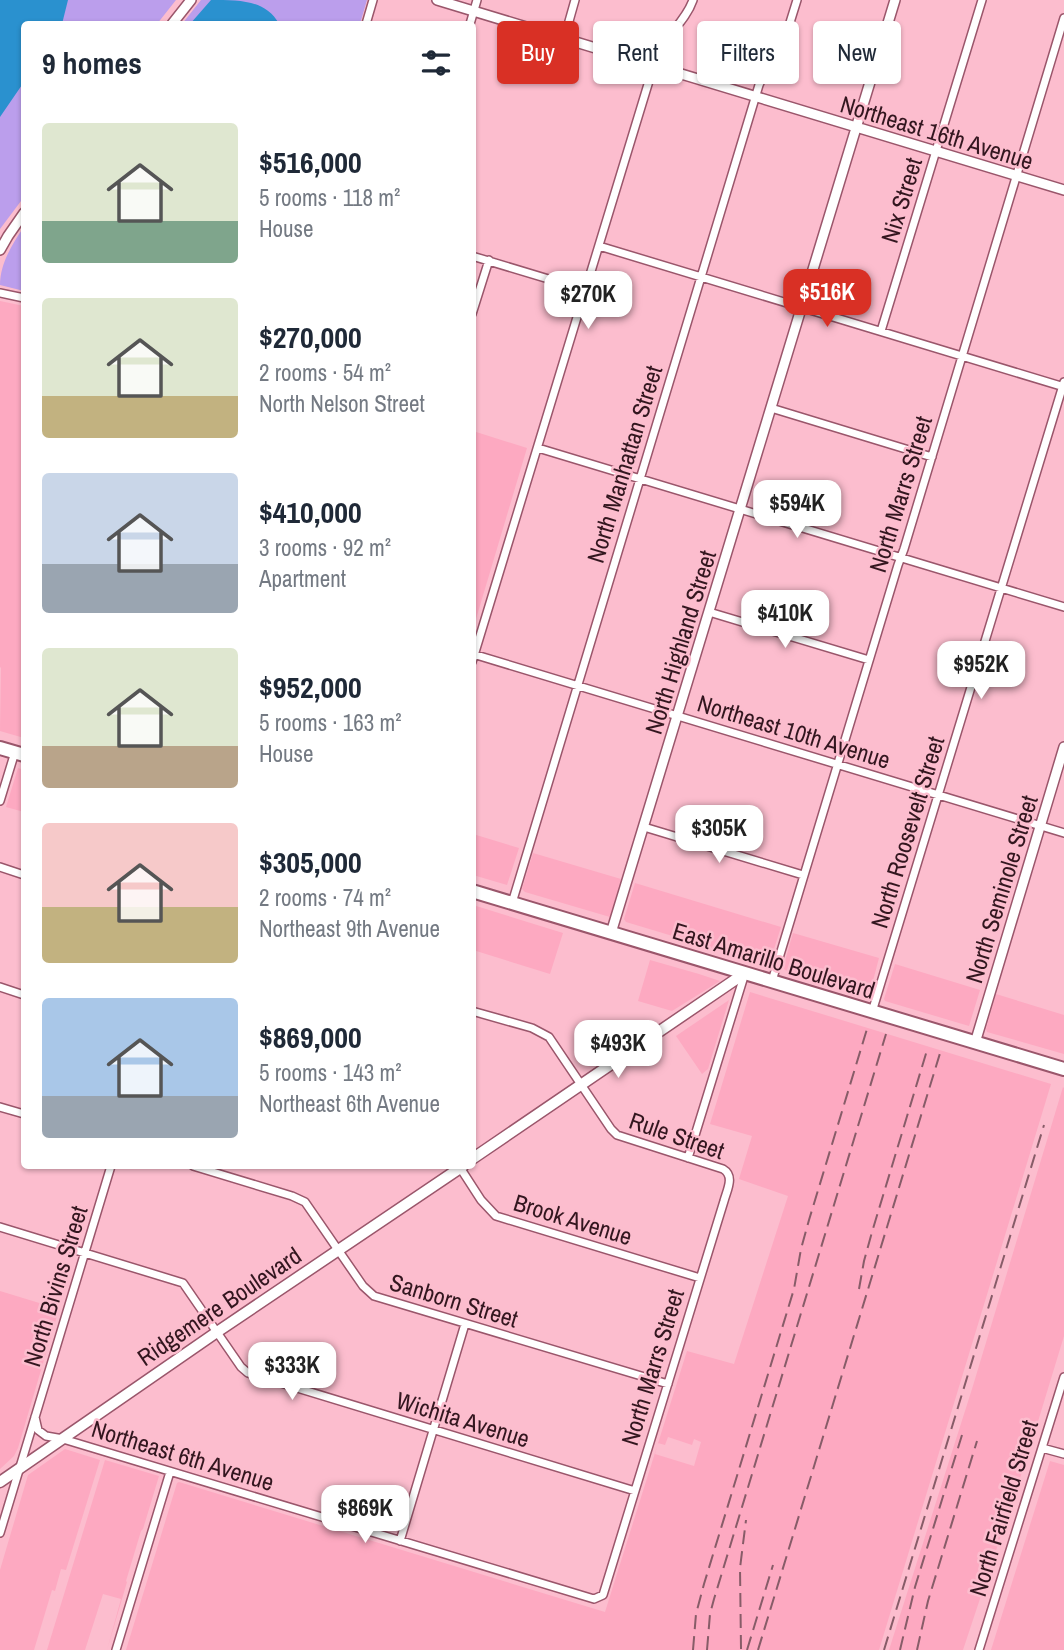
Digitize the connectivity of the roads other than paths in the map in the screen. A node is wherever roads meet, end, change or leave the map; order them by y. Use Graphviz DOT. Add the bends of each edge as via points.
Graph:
graph roads {
  1 [pos="191,0"];
  2 [pos="373,0"];
  3 [pos="437,0"];
  4 [pos="477,0"];
  5 [pos="575,0"];
  6 [pos="693,0"];
  7 [pos="797,0"];
  8 [pos="895,0"];
  9 [pos="982,0"];
  10 [pos="474,11"];
  11 [pos="1064,18"];
  12 [pos="174,21"];
  13 [pos="367,21"];
  14 [pos="471,21"];
  15 [pos="507,21"];
  16 [pos="569,21"];
  17 [pos="681,21"];
  18 [pos="683,75"];
  19 [pos="648,84"];
  20 [pos="756,97"];
  21 [pos="856,127"];
  22 [pos="936,152"];
  23 [pos="1016,176"];
  24 [pos="1064,190"];
  25 [pos="21,217"];
  26 [pos="598,246"];
  27 [pos="0,250"];
  28 [pos="476,257"];
  29 [pos="489,260"];
  30 [pos="701,277"];
  31 [pos="585,290"];
  32 [pos="0,293"];
  33 [pos="21,297"];
  34 [pos="476,301"];
  35 [pos="802,307"];
  36 [pos="881,331"];
  37 [pos="962,355"];
  38 [pos="1064,385"];
  39 [pos="771,408"];
  40 [pos="538,448"];
  41 [pos="932,457"];
  42 [pos="640,478"];
  43 [pos="741,508"];
  44 [pos="901,557"];
  45 [pos="1001,588"];
  46 [pos="1064,607"];
  47 [pos="709,612"];
  48 [pos="476,646"];
  49 [pos="476,657"];
  50 [pos="869,660"];
  51 [pos="577,685"];
  52 [pos="677,715"];
  53 [pos="1064,747"];
  54 [pos="0,748"];
  55 [pos="20,754"];
  56 [pos="837,764"];
  57 [pos="938,795"];
  58 [pos="0,801"];
  59 [pos="1040,826"];
  60 [pos="644,827"];
  61 [pos="1064,833"];
  62 [pos="0,867"];
  63 [pos="21,874"];
  64 [pos="803,876"];
  65 [pos="476,892"];
  66 [pos="512,903"];
  67 [pos="611,933"];
  68 [pos="745,973"];
  69 [pos="772,981"];
  70 [pos="0,987"];
  71 [pos="21,994"];
  72 [pos="476,1012"];
  73 [pos="872,1012"];
  74 [pos="975,1043"];
  75 [pos="1064,1069"];
  76 [pos="582,1086"];
  77 [pos="0,1107"];
  78 [pos="21,1113"];
  79 [pos="476,1156"];
  80 [pos="688,1158"];
  81 [pos="110,1169"];
  82 [pos="203,1169"];
  83 [pos="457,1169"];
  84 [pos="463,1169"];
  85 [pos="724,1201"];
  86 [pos="0,1227"];
  87 [pos="339,1250"];
  88 [pos="84,1253"];
  89 [pos="700,1278"];
  90 [pos="465,1324"];
  91 [pos="217,1332"];
  92 [pos="1064,1377"];
  93 [pos="668,1384"];
  94 [pos="35,1417"];
  95 [pos="433,1431"];
  96 [pos="62,1439"];
  97 [pos="1042,1448"];
  98 [pos="1064,1454"];
  99 [pos="19,1469"];
  100 [pos="170,1472"];
  101 [pos="0,1482"];
  102 [pos="635,1491"];
  103 [pos="0,1532"];
  104 [pos="401,1541"];
  105 [pos="619,1545"];
  106 [pos="116,1650"];
  107 [pos="979,1650"];
  1 -- 12 [label="street"];
  2 -- 13 [label="street"];
  3 -- 10 [label="street, Northeast 16th Avenue"];
  4 -- 10 [label="street"];
  5 -- 16 [label="street"];
  6 -- 17 [label="street"];
  7 -- 20 [label="street, North Manhattan Street" via="783,45"];
  8 -- 21 [label="street, North Highland Street"];
  9 -- 22 [label="street, Nix Street"];
  10 -- 14 [label="street"];
  10 -- 15 [label="street, Northeast 16th Avenue"];
  11 -- 23 [label="street, North Marrs Street"];
  18 -- 20 [label="street, Northeast 16th Avenue"];
  19 -- 26 [label="street"];
  20 -- 21 [label="street, Northeast 16th Avenue"];
  20 -- 30 [label="street, North Manhattan Street"];
  21 -- 22 [label="street, Northeast 16th Avenue"];
  21 -- 35 [label="street, North Highland Street"];
  22 -- 23 [label="street, Northeast 16th Avenue"];
  22 -- 36 [label="street, Nix Street"];
  23 -- 24 [label="street, Northeast 16th Avenue"];
  23 -- 37 [label="street, North Marrs Street"];
  25 -- 27 [label="street"];
  26 -- 30 [label="street"];
  26 -- 31 [label="street"];
  28 -- 29 [label="street"];
  29 -- 31 [label="street"];
  29 -- 34 [label="street"];
  30 -- 35 [label="street"];
  30 -- 42 [label="street, North Manhattan Street"];
  31 -- 40 [label="street"];
  32 -- 33 [label="street"];
  35 -- 36 [label="street"];
  35 -- 39 [label="street, North Highland Street"];
  36 -- 37 [label="street"];
  37 -- 38 [label="street"];
  37 -- 41 [label="street, North Marrs Street"];
  38 -- 45 [label="street, North Roosevelt Street"];
  39 -- 41 [label="street"];
  39 -- 43 [label="street, North Highland Street"];
  40 -- 42 [label="street"];
  40 -- 48 [label="street"];
  41 -- 44 [label="street, North Marrs Street"];
  42 -- 43 [label="street"];
  42 -- 51 [label="street, North Manhattan Street"];
  43 -- 44 [label="street"];
  43 -- 47 [label="street, North Highland Street"];
  44 -- 45 [label="street"];
  44 -- 50 [label="street, North Marrs Street"];
  45 -- 46 [label="street"];
  45 -- 57 [label="street, North Roosevelt Street"];
  47 -- 50 [label="street"];
  47 -- 52 [label="street, North Highland Street"];
  49 -- 51 [label="street, Northeast 10th Avenue"];
  50 -- 56 [label="street, North Marrs Street"];
  51 -- 52 [label="street, Northeast 10th Avenue"];
  51 -- 66 [label="street, North Manhattan Street"];
  52 -- 56 [label="street, Northeast 10th Avenue"];
  52 -- 60 [label="street, North Highland Street"];
  53 -- 59 [label="street, North Seminole Street"];
  54 -- 55 [label="highway"];
  55 -- 58 [label="street"];
  56 -- 57 [label="street, Northeast 10th Avenue"];
  56 -- 64 [label="street, North Marrs Street"];
  57 -- 59 [label="street, Northeast 10th Avenue"];
  57 -- 73 [label="street, North Roosevelt Street"];
  59 -- 61 [label="street, Northeast 10th Avenue"];
  59 -- 74 [label="street, North Seminole Street"];
  60 -- 64 [label="street"];
  60 -- 67 [label="street, North Highland Street"];
  62 -- 63 [label="street"];
  64 -- 69 [label="street, North Marrs Street"];
  65 -- 66 [label="highway, East Amarillo Boulevard"];
  66 -- 67 [label="highway, East Amarillo Boulevard"];
  67 -- 68 [label="highway, East Amarillo Boulevard"];
  68 -- 69 [label="highway, East Amarillo Boulevard"];
  68 -- 76 [label="main road"];
  68 -- 80 [label="street"];
  69 -- 73 [label="highway, East Amarillo Boulevard"];
  70 -- 71 [label="street"];
  72 -- 76 [label="street, Rule Street" via="545,1035"];
  73 -- 74 [label="highway, East Amarillo Boulevard"];
  74 -- 75 [label="highway, East Amarillo Boulevard"];
  76 -- 79 [label="main road"];
  76 -- 80 [label="street, Rule Street" via="617,1135"];
  77 -- 78 [label="street"];
  80 -- 85 [label="street, Rule Street" via="727,1171 730,1178"];
  81 -- 88 [label="street, North Bivins Street"];
  82 -- 87 [label="street, Sanborn Street" via="300,1199"];
  83 -- 87 [label="main road, Ridgemere Boulevard"];
  84 -- 89 [label="street, Brook Avenue" via="496,1216"];
  85 -- 89 [label="street, North Marrs Street"];
  86 -- 88 [label="street, Wichita Avenue"];
  87 -- 90 [label="street, Sanborn Street" via="374,1296"];
  87 -- 91 [label="main road, Ridgemere Boulevard"];
  88 -- 91 [label="street, Wichita Avenue" via="183,1283"];
  88 -- 94 [label="street, North Bivins Street"];
  89 -- 93 [label="street, North Marrs Street"];
  90 -- 93 [label="street, Sanborn Street"];
  90 -- 95 [label="street"];
  91 -- 95 [label="street, Wichita Avenue" via="248,1373"];
  91 -- 96 [label="main road, Ridgemere Boulevard"];
  92 -- 97 [label="street, North Fairfield Street"];
  93 -- 102 [label="street, North Marrs Street"];
  94 -- 96 [label="street" via="41,1434"];
  94 -- 99 [label="street, North Bivins Street"];
  95 -- 102 [label="street, Wichita Avenue"];
  95 -- 104 [label="street"];
  96 -- 99 [label="main road, Ridgemere Boulevard"];
  96 -- 100 [label="street, Northeast 6th Avenue"];
  97 -- 98 [label="street"];
  97 -- 107 [label="street, North Fairfield Street"];
  99 -- 101 [label="main road, Ridgemere Boulevard"];
  99 -- 103 [label="street, North Bivins Street"];
  100 -- 104 [label="street, Northeast 6th Avenue"];
  100 -- 106 [label="street"];
  102 -- 105 [label="street, North Marrs Street"];
  104 -- 105 [label="street, Northeast 6th Avenue" via="594,1599 603,1595"];
}
